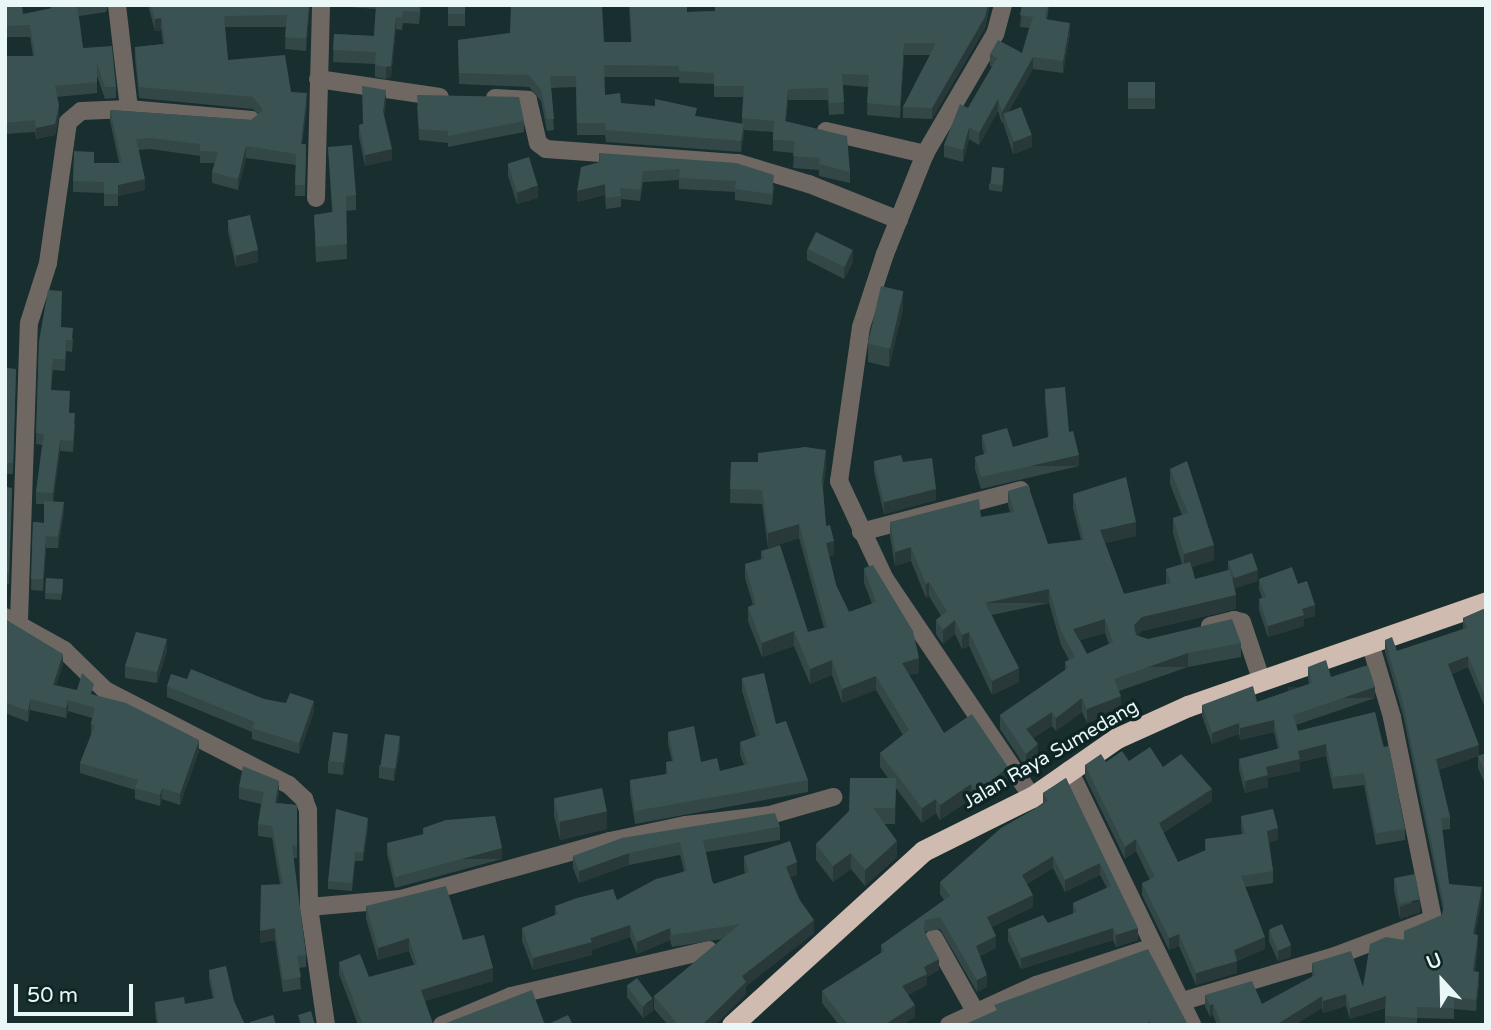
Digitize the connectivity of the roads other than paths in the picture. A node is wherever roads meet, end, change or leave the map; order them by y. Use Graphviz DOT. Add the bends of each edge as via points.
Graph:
graph roads {
  1 [pos="117,5"];
  2 [pos="321,5"];
  3 [pos="1003,5"];
  4 [pos="318,79"];
  5 [pos="129,109"];
  6 [pos="252,120"];
  7 [pos="822,130"];
  8 [pos="925,155"];
  9 [pos="316,198"];
  10 [pos="899,220"];
  11 [pos="1021,491"];
  12 [pos="861,532"];
  13 [pos="1486,602"];
  14 [pos="12,619"];
  15 [pos="1196,629"];
  16 [pos="1371,646"];
  17 [pos="1261,679"];
  18 [pos="1069,770"];
  19 [pos="833,797"];
  20 [pos="1032,797"];
  21 [pos="309,907"];
  22 [pos="934,938"];
  23 [pos="1154,947"];
  24 [pos="709,950"];
  25 [pos="1183,1000"];
  26 [pos="975,1011"];
  27 [pos="326,1025"];
  28 [pos="442,1025"];
  29 [pos="733,1025"];
  30 [pos="949,1025"];
  31 [pos="1192,1025"];
  1 -- 5 [label="street"];
  2 -- 4 [label="street"];
  3 -- 8 [label="street" via="995,34"];
  4 -- 9 [label="street"];
  4 -- 10 [label="street" via="468,98 528,100 538,143 546,149 738,163 809,184"];
  5 -- 6 [label="street"];
  5 -- 14 [label="street" via="81,111 68,122 48,263 29,323"];
  7 -- 8 [label="street"];
  8 -- 10 [label="street"];
  10 -- 12 [label="street" via="861,327 841,445 839,481"];
  11 -- 12 [label="street"];
  12 -- 20 [label="street" via="885,579 946,674"];
  13 -- 16 [label="highway, Jalan Raya Sumedang"];
  14 -- 21 [label="street" via="64,650 105,690 289,785 304,799 309,810"];
  15 -- 17 [label="street" via="1242,622"];
  16 -- 17 [label="highway, Jalan Raya Sumedang"];
  16 -- 25 [label="street" via="1392,717 1433,919 1335,956"];
  17 -- 18 [label="highway, Jalan Raya Sumedang" via="1117,738"];
  18 -- 20 [label="highway, Jalan Raya Sumedang"];
  18 -- 23 [label="street"];
  19 -- 21 [label="street" via="770,815 686,825 610,841 401,899"];
  20 -- 29 [label="highway, Jalan Raya Sumedang" via="923,851"];
  21 -- 27 [label="street"];
  22 -- 26 [label="street"];
  23 -- 25 [label="street"];
  23 -- 26 [label="street" via="1036,985"];
  24 -- 28 [label="street" via="511,996"];
  25 -- 31 [label="street"];
  26 -- 30 [label="street"];
}
